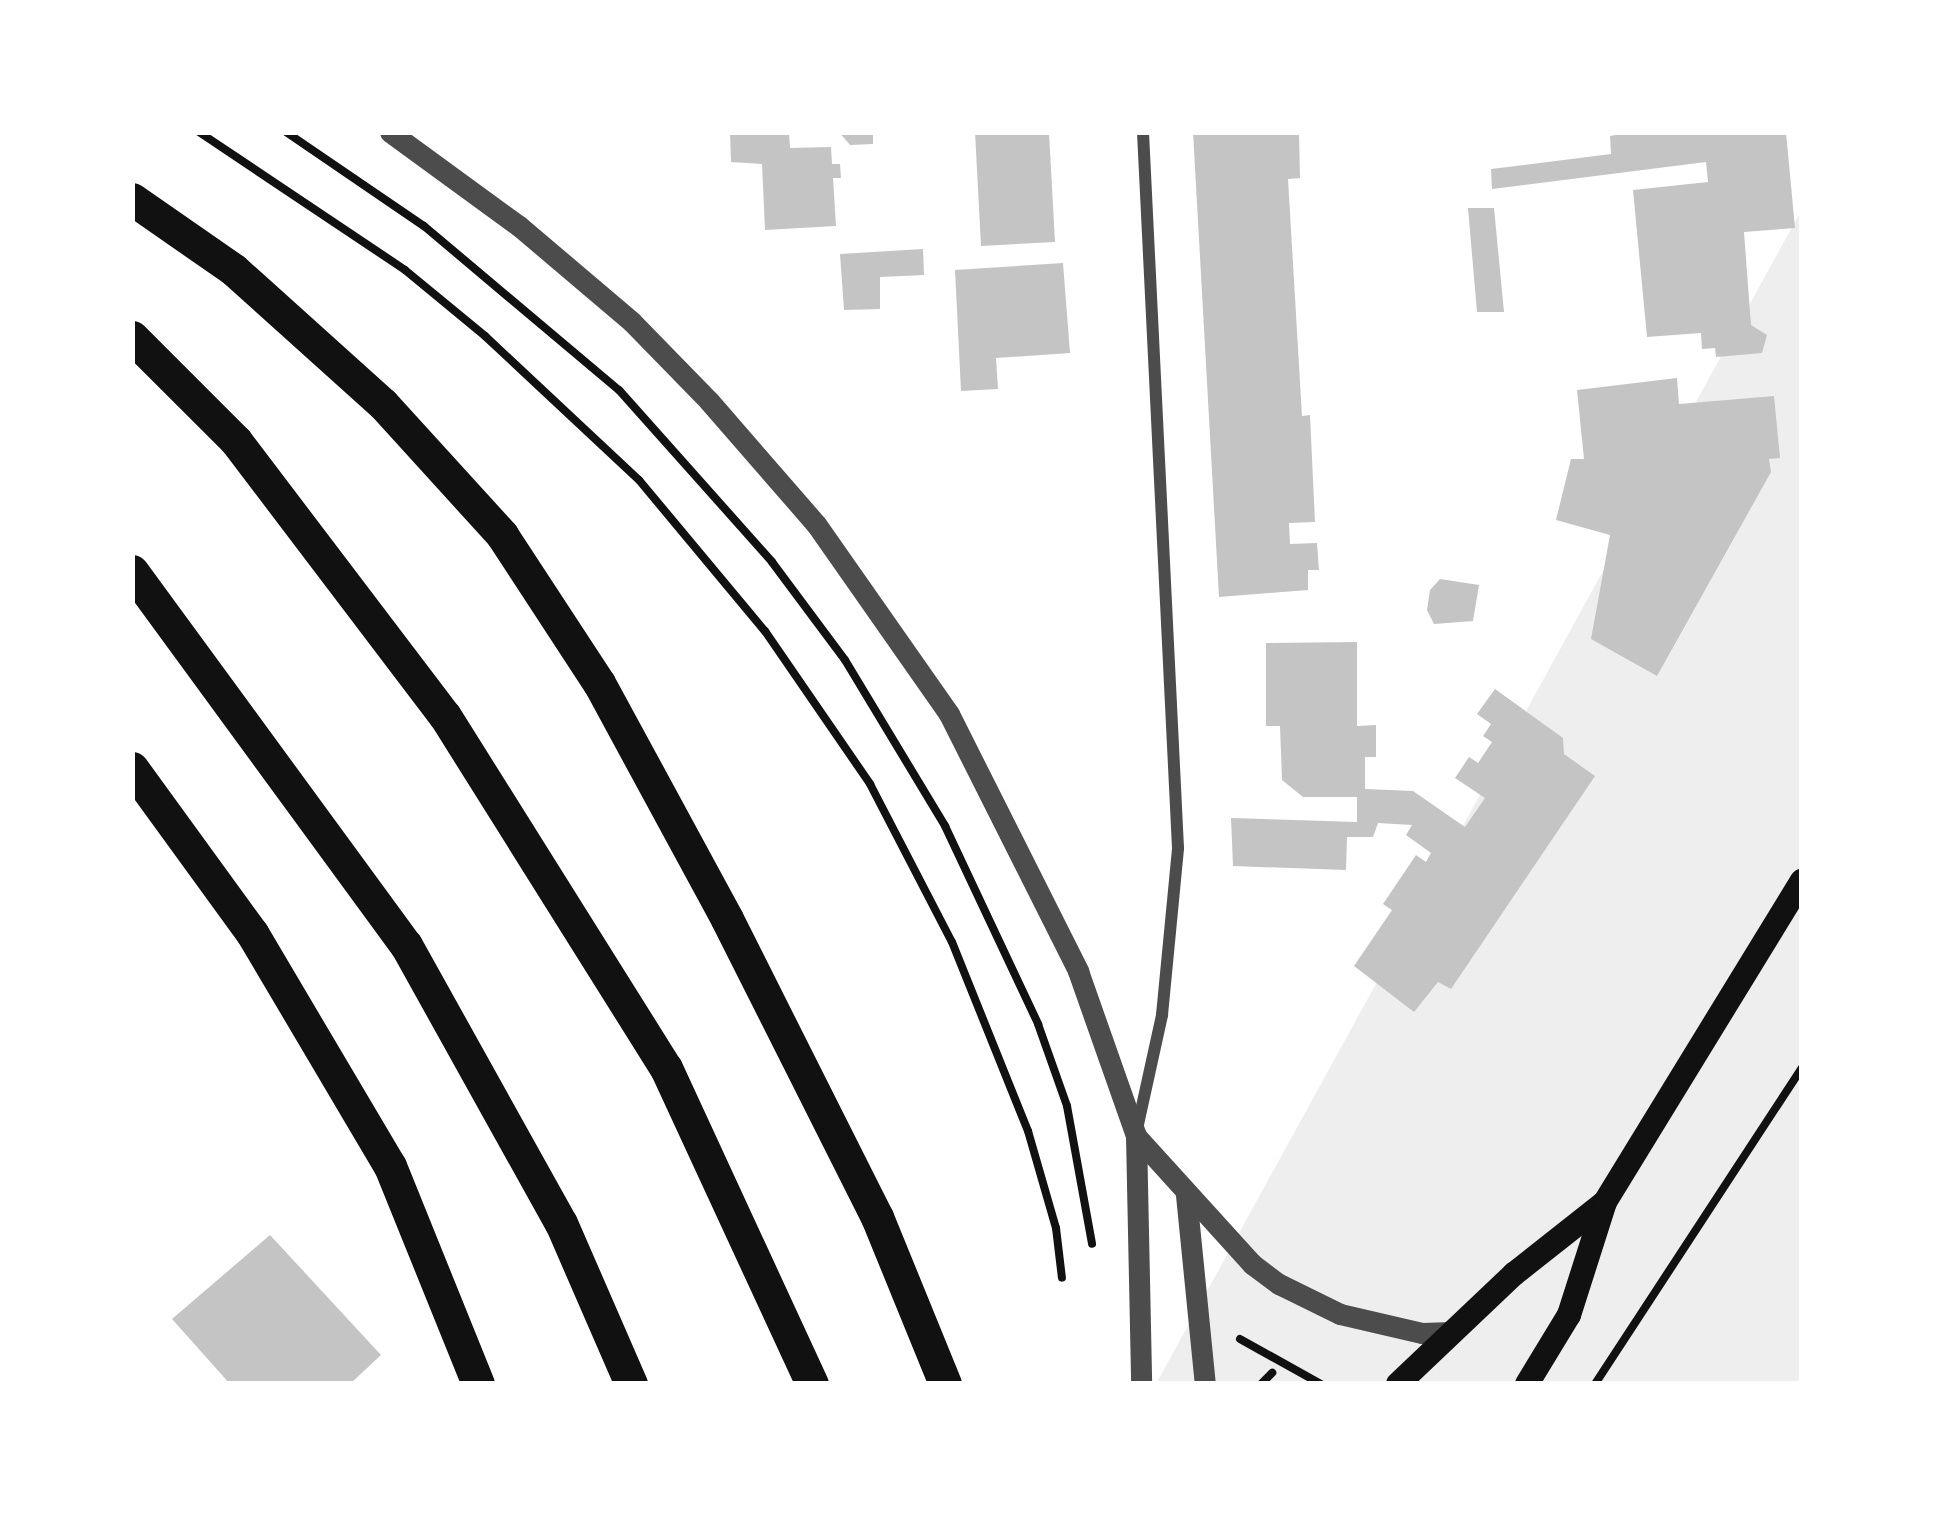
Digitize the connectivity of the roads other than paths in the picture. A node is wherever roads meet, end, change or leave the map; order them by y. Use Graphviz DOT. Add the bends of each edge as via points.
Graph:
graph roads {
  1 [pos="390,132"];
  2 [pos="1143,132"];
  3 [pos="132,199"];
  4 [pos="132,337"];
  5 [pos="132,571"];
  6 [pos="132,769"];
  7 [pos="1802,880"];
  8 [pos="1136,1136"];
  9 [pos="1186,1195"];
  10 [pos="1605,1202"];
  11 [pos="1452,1332"];
  12 [pos="478,1384"];
  13 [pos="632,1384"];
  14 [pos="812,1384"];
  15 [pos="945,1384"];
  16 [pos="1142,1384"];
  17 [pos="1205,1384"];
  18 [pos="1398,1384"];
  19 [pos="1527,1384"];
  1 -- 8 [label="street" via="632,322 816,524 949,714 999,805 1078,971"];
  2 -- 8 [label="street" via="1178,848 1162,1015"];
  3 -- 15 [label="highway" via="234,270 383,404 502,536 599,683 727,919 877,1217"];
  4 -- 14 [label="highway" via="236,441 445,716 666,1068"];
  5 -- 13 [label="highway" via="406,945 562,1223"];
  6 -- 12 [label="highway" via="252,933 390,1166"];
  7 -- 10 [label="main road"];
  8 -- 9 [label="street"];
  8 -- 16 [label="street"];
  9 -- 11 [label="street" via="1252,1264 1311,1303 1385,1326"];
  9 -- 17 [label="street"];
  10 -- 11 [label="main road"];
  10 -- 19 [label="main road" via="1569,1315"];
  11 -- 18 [label="main road"];
}
